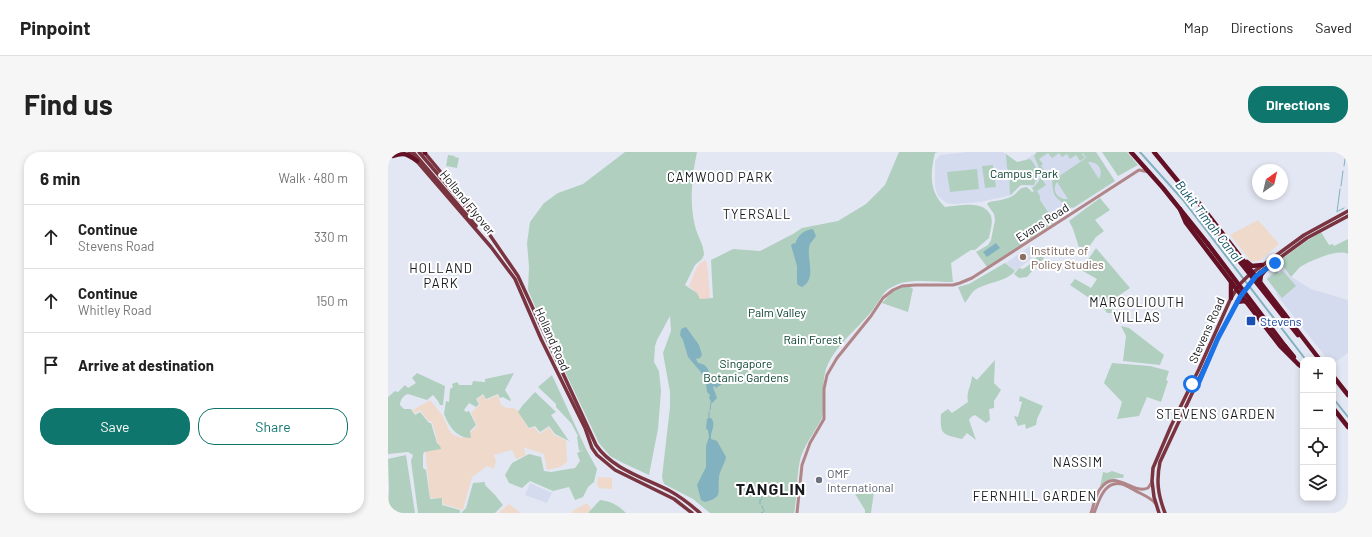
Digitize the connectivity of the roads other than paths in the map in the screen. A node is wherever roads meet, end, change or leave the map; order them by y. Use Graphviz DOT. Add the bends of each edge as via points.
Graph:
graph roads {
  1 [pos="398,152"];
  2 [pos="409,152"];
  3 [pos="413,152"];
  4 [pos="419,152"];
  5 [pos="425,152"];
  6 [pos="1131,152"];
  7 [pos="1154,152"];
  8 [pos="390,156"];
  9 [pos="417,160"];
  10 [pos="1139,161"];
  11 [pos="1139,170"];
  12 [pos="1148,172"];
  13 [pos="1193,200"];
  14 [pos="1180,209"];
  15 [pos="1348,211"];
  16 [pos="468,213"];
  17 [pos="1348,216"];
  18 [pos="488,234"];
  19 [pos="491,247"];
  20 [pos="1240,256"];
  21 [pos="1262,265"];
  22 [pos="1266,269"];
  23 [pos="1255,274"];
  24 [pos="1230,280"];
  25 [pos="1260,282"];
  26 [pos="1237,289"];
  27 [pos="1242,295"];
  28 [pos="1231,298"];
  29 [pos="530,302"];
  30 [pos="1237,302"];
  31 [pos="1247,302"];
  32 [pos="528,307"];
  33 [pos="1317,357"];
  34 [pos="1318,357"];
  35 [pos="1300,364"];
  36 [pos="1300,366"];
  37 [pos="1336,380"];
  38 [pos="1199,382"];
  39 [pos="1192,384"];
  40 [pos="573,395"];
  41 [pos="1348,395"];
  42 [pos="570,398"];
  43 [pos="1336,412"];
  44 [pos="1342,419"];
  45 [pos="1348,422"];
  46 [pos="1348,427"];
  47 [pos="1152,481"];
  48 [pos="1156,505"];
  49 [pos="692,513"];
  50 [pos="700,513"];
  51 [pos="797,513"];
  52 [pos="1093,513"];
  53 [pos="1159,513"];
  54 [pos="1165,513"];
  1 -- 8 [label="highway"];
  2 -- 9 [label="main road, Holland Road"];
  3 -- 16 [label="main road, Holland Flyover"];
  4 -- 16 [label="main road, Holland Flyover"];
  5 -- 18 [label="main road, Holland Road" via="470,207"];
  6 -- 10 [label="highway"];
  7 -- 13 [label="highway"];
  8 -- 9 [label="highway" via="404,153"];
  9 -- 19 [label="main road, Holland Road"];
  10 -- 11 [label="street"];
  10 -- 12 [label="highway"];
  11 -- 12 [label="street"];
  11 -- 51 [label="street, Evans Road" via="972,278 953,285 908,285 898,288 881,300 829,372 825,384 824,418 810,443 802,465"];
  12 -- 14 [label="highway"];
  13 -- 20 [label="highway" via="1198,202"];
  13 -- 33 [label="highway, bridge"];
  14 -- 24 [label="highway" via="1186,223"];
  14 -- 35 [label="highway, bridge"];
  15 -- 21 [label="main road" via="1310,231"];
  16 -- 18 [label="main road, Holland Flyover"];
  16 -- 19 [label="main road, Holland Flyover"];
  17 -- 22 [label="main road" via="1307,238"];
  18 -- 29 [label="main road, Holland Road" via="514,268"];
  19 -- 32 [label="main road, Holland Road" via="515,279"];
  20 -- 21 [label="highway" via="1252,266"];
  20 -- 23 [label="highway"];
  21 -- 23 [label="main road"];
  22 -- 23 [label="main road"];
  22 -- 25 [label="highway" via="1261,275"];
  23 -- 25 [label="highway"];
  23 -- 26 [label="main road, Stevens Road, bridge" via="1248,276"];
  23 -- 27 [label="main road, Stevens Road"];
  24 -- 26 [label="highway"];
  24 -- 28 [label="highway"];
  25 -- 34 [label="highway"];
  26 -- 27 [label="highway"];
  26 -- 28 [label="main road, Stevens Road"];
  27 -- 30 [label="main road, Stevens Road"];
  27 -- 31 [label="highway"];
  28 -- 39 [label="main road, Stevens Road"];
  29 -- 32 [label="main road"];
  29 -- 40 [label="main road, Holland Road"];
  30 -- 31 [label="highway"];
  30 -- 38 [label="main road, Stevens Road"];
  31 -- 36 [label="highway" via="1280,346"];
  32 -- 42 [label="main road, Holland Road"];
  37 -- 41 [label="highway"];
  38 -- 39 [label="main road" via="1196,385"];
  38 -- 54 [label="main road, Stevens Road" via="1160,462 1157,486"];
  39 -- 47 [label="main road, Stevens Road" via="1157,457"];
  40 -- 42 [label="main road"];
  40 -- 50 [label="main road, Holland Road" via="596,445 605,457 676,494"];
  42 -- 49 [label="main road, Holland Road" via="592,448 602,461 674,499"];
  43 -- 44 [label="highway"];
  44 -- 45 [label="highway"];
  44 -- 46 [label="highway"];
  47 -- 48 [label="main road, Stevens Road"];
  47 -- 52 [label="street" via="1148,488 1143,490 1118,480 1106,484 1099,491"];
  48 -- 52 [label="street" via="1149,498 1120,484 1104,491"];
  48 -- 53 [label="main road, Stevens Road"];
}
